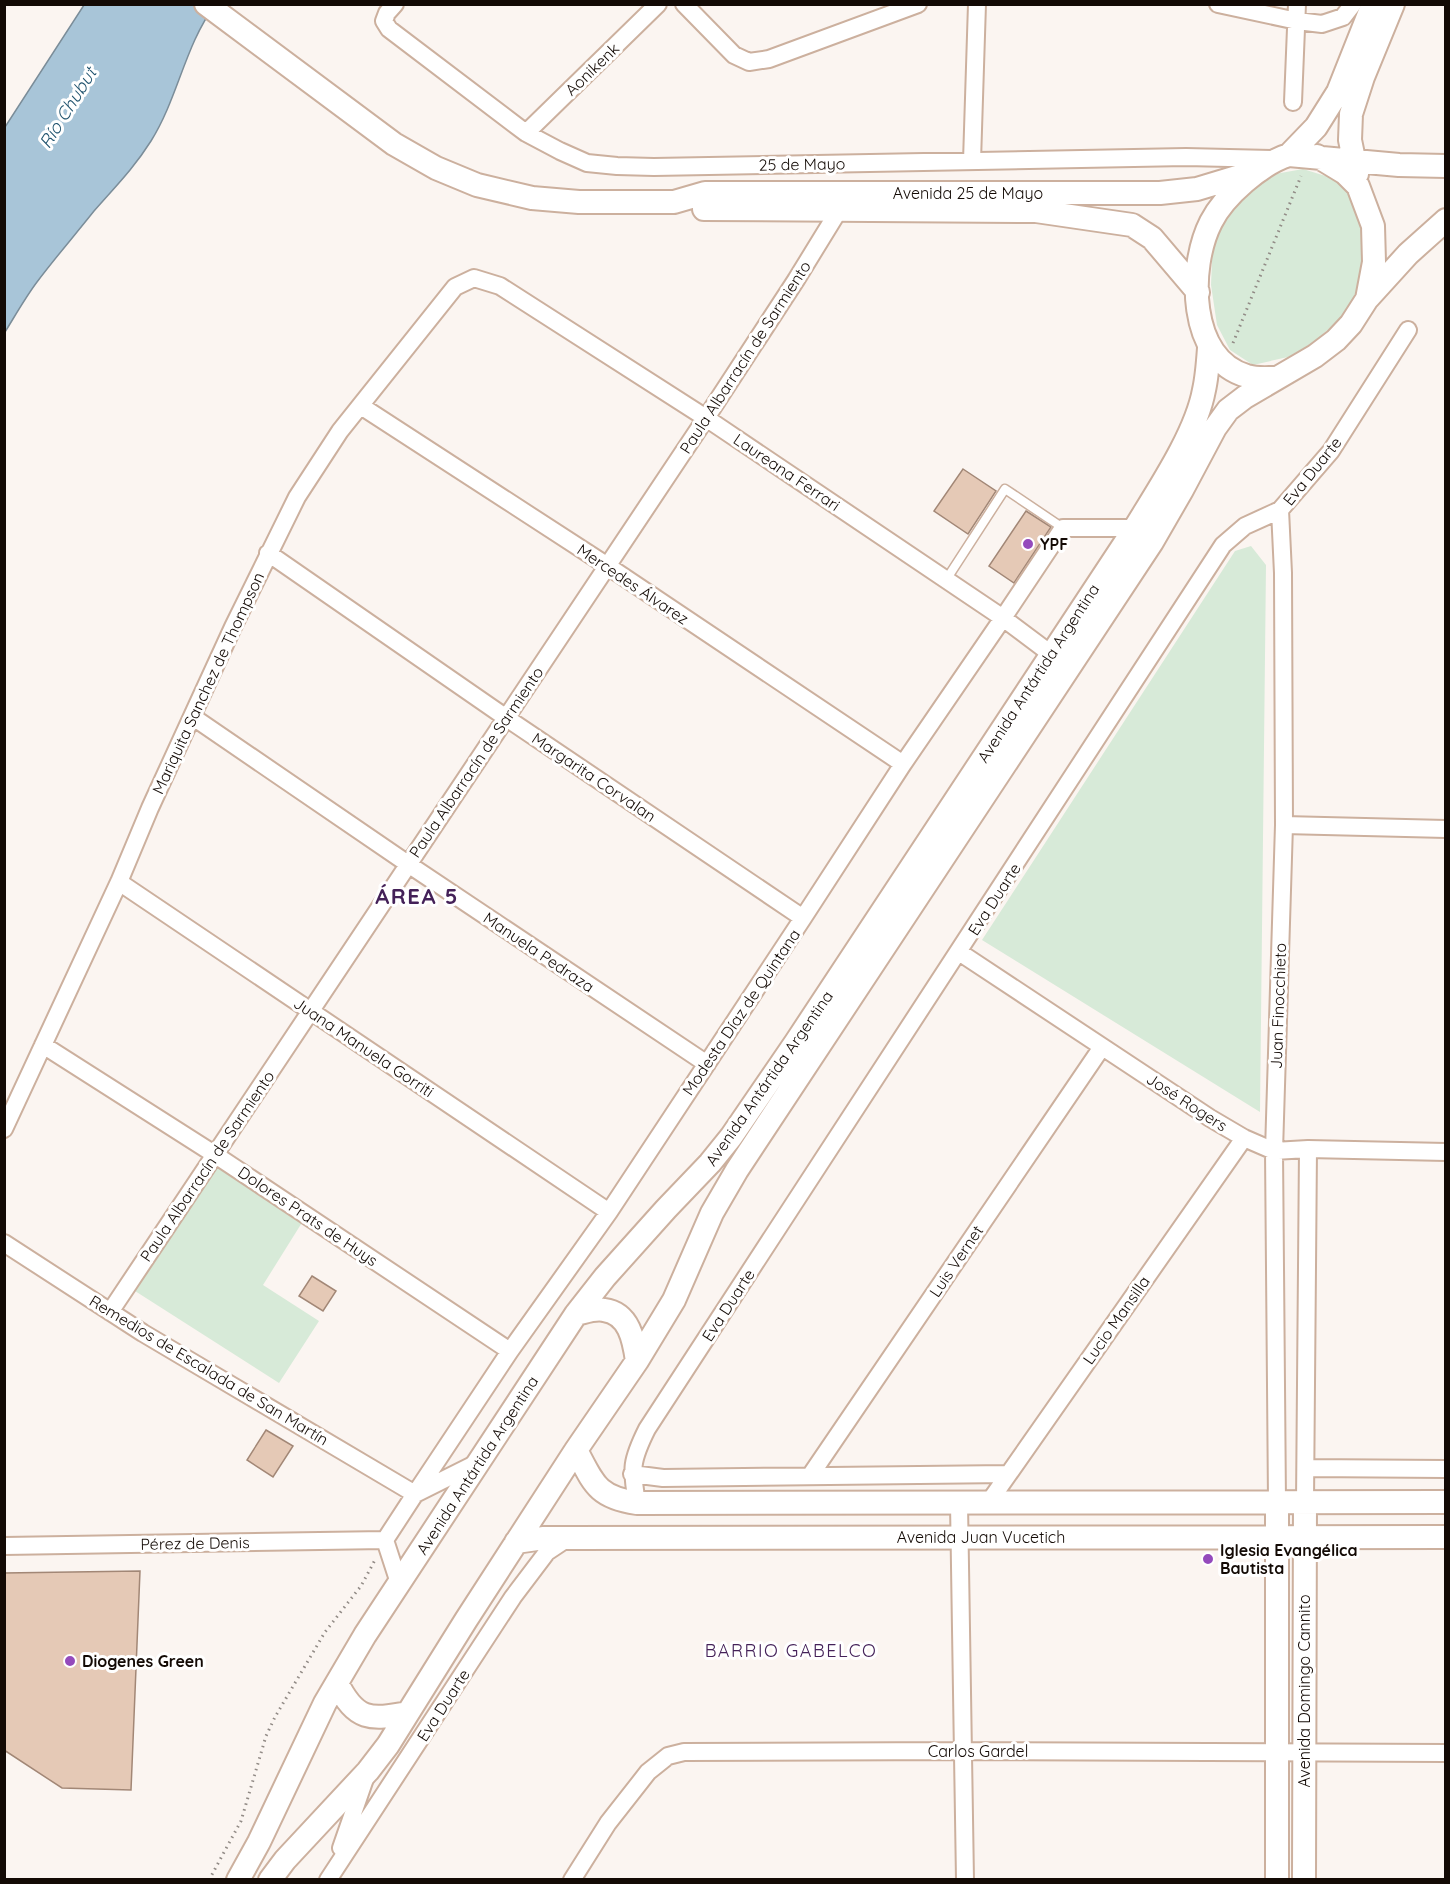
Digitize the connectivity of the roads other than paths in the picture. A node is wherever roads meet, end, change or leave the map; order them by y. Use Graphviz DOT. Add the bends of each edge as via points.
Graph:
graph roads {
  1 [pos="206,4"];
  2 [pos="658,4"];
  3 [pos="684,4"];
  4 [pos="918,4"];
  5 [pos="977,4"];
  6 [pos="1218,4"];
  7 [pos="1353,4"];
  8 [pos="1373,4"];
  9 [pos="1393,4"];
  10 [pos="391,9"];
  11 [pos="1297,13"];
  12 [pos="1293,102"];
  13 [pos="526,133"];
  14 [pos="972,161"];
  15 [pos="1289,162"];
  16 [pos="1355,162"];
  17 [pos="1446,166"];
  18 [pos="1358,186"];
  19 [pos="674,202"];
  20 [pos="839,210"];
  21 [pos="1446,220"];
  22 [pos="474,278"];
  23 [pos="1197,292"];
  24 [pos="1367,299"];
  25 [pos="1408,330"];
  26 [pos="1209,348"];
  27 [pos="1274,378"];
  28 [pos="361,406"];
  29 [pos="706,418"];
  30 [pos="1280,510"];
  31 [pos="1063,528"];
  32 [pos="1135,528"];
  33 [pos="268,553"];
  34 [pos="606,566"];
  35 [pos="946,580"];
  36 [pos="1003,618"];
  37 [pos="1051,654"];
  38 [pos="193,717"];
  39 [pos="506,717"];
  40 [pos="903,764"];
  41 [pos="1284,825"];
  42 [pos="1446,829"];
  43 [pos="408,864"];
  44 [pos="119,882"];
  45 [pos="803,918"];
  46 [pos="959,952"];
  47 [pos="310,1011"];
  48 [pos="43,1045"];
  49 [pos="1102,1047"];
  50 [pos="707,1064"];
  51 [pos="4,1129"];
  52 [pos="1244,1138"];
  53 [pos="1308,1149"];
  54 [pos="1274,1151"];
  55 [pos="1446,1152"];
  56 [pos="214,1154"];
  57 [pos="609,1212"];
  58 [pos="4,1243"];
  59 [pos="110,1312"];
  60 [pos="576,1314"];
  61 [pos="510,1351"];
  62 [pos="637,1361"];
  63 [pos="576,1450"];
  64 [pos="480,1461"];
  65 [pos="1306,1468"];
  66 [pos="1446,1468"];
  67 [pos="632,1474"];
  68 [pos="1008,1474"];
  69 [pos="810,1476"];
  70 [pos="416,1494"];
  71 [pos="989,1502"];
  72 [pos="1277,1502"];
  73 [pos="1305,1502"];
  74 [pos="1446,1502"];
  75 [pos="637,1503"];
  76 [pos="959,1503"];
  77 [pos="960,1537"];
  78 [pos="1277,1537"];
  79 [pos="1304,1537"];
  80 [pos="1446,1537"];
  81 [pos="568,1538"];
  82 [pos="385,1540"];
  83 [pos="516,1542"];
  84 [pos="4,1546"];
  85 [pos="399,1583"];
  86 [pos="337,1683"];
  87 [pos="408,1713"];
  88 [pos="963,1751"];
  89 [pos="1277,1753"];
  90 [pos="1304,1753"];
  91 [pos="1446,1753"];
  92 [pos="368,1771"];
  93 [pos="330,1876"];
  94 [pos="238,1880"];
  95 [pos="270,1880"];
  96 [pos="572,1880"];
  97 [pos="965,1880"];
  98 [pos="1277,1880"];
  99 [pos="1304,1880"];
  1 -- 19 [label="main road, Avenida 25 de Mayo" via="358,119 436,168 477,185 532,198"];
  2 -- 13 [label="street, Aonikenk"];
  3 -- 4 [label="street" via="734,55 749,62 769,59"];
  5 -- 14 [label="street"];
  6 -- 11 [label="street"];
  7 -- 11 [label="street" via="1343,17 1322,24"];
  8 -- 15 [label="main road" via="1338,92"];
  9 -- 16 [label="main road" via="1351,114 1350,140"];
  10 -- 13 [label="street, 25 de Mayo" via="384,21 388,28"];
  11 -- 12 [label="street"];
  13 -- 14 [label="street, 25 de Mayo" via="587,163 617,166"];
  14 -- 15 [label="street, 25 de Mayo" via="1186,157"];
  15 -- 16 [label="main road, Avenida 25 de Mayo"];
  15 -- 18 [label="main road" via="1345,173"];
  15 -- 19 [label="main road, Avenida 25 de Mayo" via="1197,189 1160,193 705,193"];
  15 -- 23 [label="main road" via="1228,197 1211,221 1199,253"];
  16 -- 17 [label="main road, Avenida 25 de Mayo"];
  16 -- 18 [label="main road"];
  18 -- 24 [label="main road" via="1374,226 1374,262"];
  19 -- 20 [label="main road, Avenida 25 de Mayo" via="697,208"];
  20 -- 23 [label="main road, Avenida 25 de Mayo" via="1036,211 1132,225 1152,238"];
  20 -- 29 [label="street, Paula Albarracín de Sarmiento"];
  21 -- 24 [label="main road"];
  22 -- 28 [label="street, Mariquita Sanchez de Thompson" via="455,287"];
  22 -- 29 [label="street, Laureana Ferrari" via="500,286"];
  23 -- 26 [label="main road" via="1198,314"];
  24 -- 27 [label="main road, Avenida Antártida Argentina" via="1336,340"];
  25 -- 30 [label="street, Eva Duarte" via="1331,451"];
  26 -- 27 [label="main road" via="1225,365 1247,376"];
  26 -- 32 [label="main road, Avenida Antártida Argentina" via="1204,392 1196,418"];
  27 -- 62 [label="main road, Avenida Antártida Argentina" via="1228,410 1215,428 1145,552 737,1170 712,1212 674,1300"];
  28 -- 33 [label="street, Mariquita Sanchez de Thompson" via="340,430 297,497"];
  28 -- 34 [label="street, Mercedes Álvarez"];
  29 -- 34 [label="street, Paula Albarracín de Sarmiento"];
  29 -- 35 [label="street, Laureana Ferrari"];
  30 -- 41 [label="street, Juan Finocchieto"];
  30 -- 46 [label="street, Eva Duarte" via="1245,526 1223,545"];
  31 -- 32 [label="street"];
  31 -- 35 [label="lane" via="1005,489"];
  31 -- 36 [label="street, Modesta Díaz de Quintana"];
  32 -- 37 [label="main road, Avenida Antártida Argentina"];
  33 -- 38 [label="street, Mariquita Sanchez de Thompson"];
  33 -- 39 [label="street, Margarita Corvalan"];
  34 -- 39 [label="street, Paula Albarracín de Sarmiento"];
  34 -- 40 [label="street, Mercedes Álvarez"];
  35 -- 36 [label="street, Laureana Ferrari"];
  36 -- 37 [label="street, Laureana Ferrari"];
  36 -- 40 [label="street, Modesta Díaz de Quintana"];
  37 -- 60 [label="main road, Avenida Antártida Argentina" via="731,1137"];
  38 -- 43 [label="street, Manuela Pedraza"];
  38 -- 44 [label="street, Mariquita Sanchez de Thompson"];
  39 -- 43 [label="street, Paula Albarracín de Sarmiento"];
  39 -- 45 [label="street, Margarita Corvalan"];
  40 -- 45 [label="street, Modesta Díaz de Quintana"];
  41 -- 42 [label="street"];
  41 -- 54 [label="street, Juan Finocchieto"];
  43 -- 47 [label="street, Paula Albarracín de Sarmiento"];
  43 -- 50 [label="street, Manuela Pedraza"];
  44 -- 47 [label="street, Juana Manuela Gorriti"];
  44 -- 48 [label="street, Mariquita Sanchez de Thompson"];
  45 -- 50 [label="street, Modesta Díaz de Quintana"];
  46 -- 49 [label="street, José Rogers"];
  46 -- 67 [label="street, Eva Duarte" via="647,1429 636,1452"];
  47 -- 56 [label="street, Paula Albarracín de Sarmiento"];
  47 -- 57 [label="street, Juana Manuela Gorriti"];
  48 -- 51 [label="street, Mariquita Sanchez de Thompson"];
  48 -- 56 [label="street, Dolores Prats de Huys"];
  49 -- 52 [label="street, José Rogers"];
  49 -- 69 [label="street, Luis Vernet"];
  50 -- 57 [label="street, Modesta Díaz de Quintana"];
  52 -- 54 [label="street, José Rogers"];
  52 -- 68 [label="street, Lucio Mansilla"];
  53 -- 54 [label="street, José Rogers"];
  53 -- 55 [label="street, José Rogers"];
  53 -- 65 [label="street"];
  54 -- 72 [label="street, Juan Finocchieto"];
  56 -- 59 [label="street, Paula Albarracín de Sarmiento"];
  56 -- 61 [label="street, Dolores Prats de Huys"];
  57 -- 61 [label="street, Modesta Díaz de Quintana"];
  58 -- 59 [label="street, Remedios de Escalada de San Martín"];
  59 -- 70 [label="street, Remedios de Escalada de San Martín"];
  60 -- 62 [label="main road" via="606,1310 616,1315 634,1338"];
  60 -- 64 [label="main road, Avenida Antártida Argentina"];
  61 -- 70 [label="street, Modesta Díaz de Quintana"];
  62 -- 63 [label="main road, Avenida Antártida Argentina"];
  63 -- 75 [label="main road, Avenida Juan Vucetich" via="602,1492 617,1500"];
  63 -- 83 [label="main road, Avenida Antártida Argentina"];
  64 -- 70 [label="street"];
  64 -- 85 [label="main road, Avenida Antártida Argentina"];
  65 -- 66 [label="street"];
  65 -- 73 [label="street"];
  67 -- 69 [label="street" via="663,1478"];
  67 -- 75 [label="street, Eva Duarte"];
  68 -- 69 [label="street"];
  68 -- 71 [label="street, Lucio Mansilla"];
  70 -- 82 [label="street, Modesta Díaz de Quintana"];
  71 -- 72 [label="main road, Avenida Juan Vucetich"];
  71 -- 76 [label="main road, Avenida Juan Vucetich"];
  72 -- 73 [label="main road, Avenida Juan Vucetich"];
  72 -- 78 [label="main road, Avenida Domingo Cannito"];
  73 -- 74 [label="main road, Avenida Juan Vucetich"];
  73 -- 79 [label="main road, Avenida Domingo Cannito"];
  75 -- 76 [label="main road, Avenida Juan Vucetich"];
  76 -- 77 [label="street"];
  77 -- 78 [label="main road, Avenida Juan Vucetich"];
  77 -- 81 [label="main road, Avenida Juan Vucetich"];
  77 -- 88 [label="street"];
  78 -- 79 [label="main road, Avenida Juan Vucetich"];
  78 -- 89 [label="main road, Avenida Domingo Cannito"];
  79 -- 80 [label="main road, Avenida Juan Vucetich"];
  79 -- 90 [label="main road, Avenida Domingo Cannito"];
  81 -- 83 [label="main road, Avenida Juan Vucetich"];
  81 -- 93 [label="street, Eva Duarte" via="547,1552 513,1597"];
  82 -- 84 [label="street, Pérez de Denis"];
  82 -- 85 [label="street"];
  83 -- 87 [label="main road, Avenida Antártida Argentina"];
  85 -- 86 [label="main road, Avenida Antártida Argentina"];
  86 -- 87 [label="main road" via="352,1707 371,1718"];
  86 -- 94 [label="main road, Avenida Antártida Argentina"];
  87 -- 92 [label="main road, Avenida Antártida Argentina"];
  88 -- 89 [label="street, Carlos Gardel"];
  88 -- 96 [label="street, Carlos Gardel" via="684,1752 668,1756 648,1772 608,1823"];
  88 -- 97 [label="street"];
  89 -- 90 [label="street, Carlos Gardel"];
  89 -- 98 [label="main road, Avenida Domingo Cannito"];
  90 -- 91 [label="street, Carlos Gardel"];
  90 -- 99 [label="main road, Avenida Domingo Cannito"];
  92 -- 93 [label="street"];
  92 -- 95 [label="main road, Avenida Antártida Argentina"];
}
